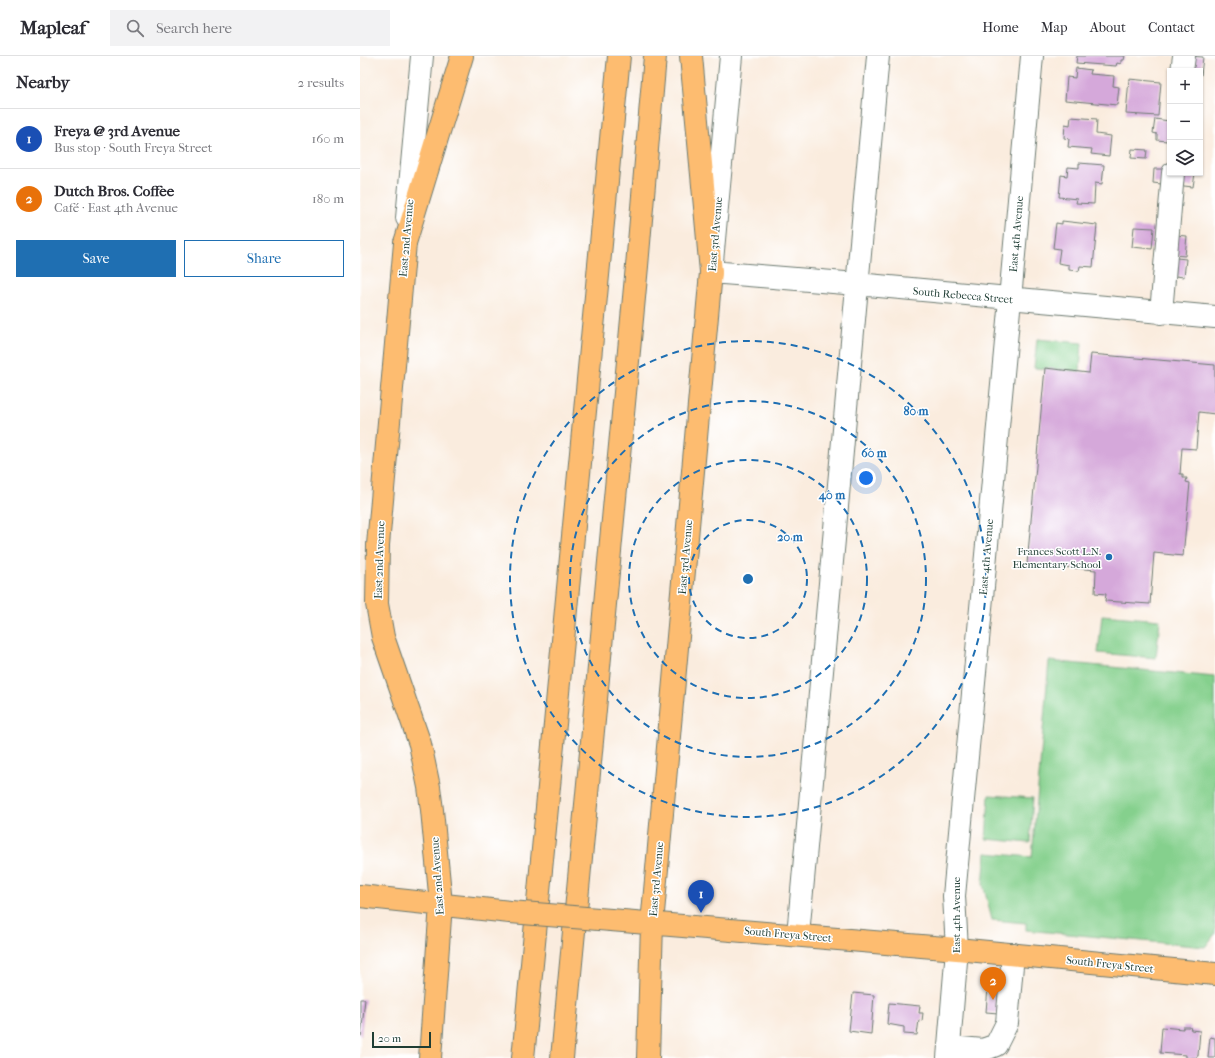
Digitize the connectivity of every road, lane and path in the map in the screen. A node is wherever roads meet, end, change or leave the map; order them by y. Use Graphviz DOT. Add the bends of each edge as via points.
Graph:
graph roads {
  1 [pos="422,56"];
  2 [pos="462,56"];
  3 [pos="619,56"];
  4 [pos="655,56"];
  5 [pos="691,56"];
  6 [pos="732,56"];
  7 [pos="878,56"];
  8 [pos="1032,56"];
  9 [pos="1184,56"];
  10 [pos="1182,68"];
  11 [pos="1173,176"];
  12 [pos="405,243"];
  13 [pos="711,272"];
  14 [pos="858,284"];
  15 [pos="1010,299"];
  16 [pos="1161,312"];
  17 [pos="1215,317"];
  18 [pos="360,896"];
  19 [pos="441,904"];
  20 [pos="652,924"];
  21 [pos="798,935"];
  22 [pos="957,949"];
  23 [pos="1013,954"];
  24 [pos="1215,974"];
  25 [pos="949,1053"];
  26 [pos="430,1058"];
  27 [pos="523,1058"];
  28 [pos="562,1058"];
  29 [pos="648,1058"];
  1 -- 12 [label="street, East 2nd Avenue"];
  2 -- 12 [label="main road"];
  3 -- 27 [label="main road"];
  4 -- 28 [label="main road"];
  5 -- 13 [label="main road"];
  6 -- 13 [label="street, East 3rd Avenue"];
  7 -- 14 [label="street"];
  8 -- 15 [label="street, East 4th Avenue"];
  9 -- 10 [label="street"];
  11 -- 16 [label="street"];
  12 -- 19 [label="main road, East 2nd Avenue" via="378,545 377,604 383,637 420,744 429,787"];
  13 -- 14 [label="street, South Rebecca Street"];
  13 -- 20 [label="main road, East 3rd Avenue"];
  14 -- 15 [label="street, South Rebecca Street"];
  14 -- 21 [label="street"];
  15 -- 16 [label="street, South Rebecca Street"];
  15 -- 22 [label="street, East 4th Avenue" via="954,896"];
  16 -- 17 [label="street, South Rebecca Street"];
  18 -- 19 [label="main road, South Freya Street"];
  19 -- 20 [label="main road, South Freya Street, bridge"];
  19 -- 26 [label="main road, East 2nd Avenue"];
  20 -- 21 [label="main road, South Freya Street"];
  20 -- 29 [label="main road, East 3rd Avenue"];
  21 -- 22 [label="main road, South Freya Street"];
  22 -- 23 [label="main road, South Freya Street"];
  22 -- 25 [label="street, East 4th Avenue"];
  23 -- 24 [label="main road, South Freya Street"];
  23 -- 25 [label="street" via="1007,1023 996,1044 983,1050"];
}
